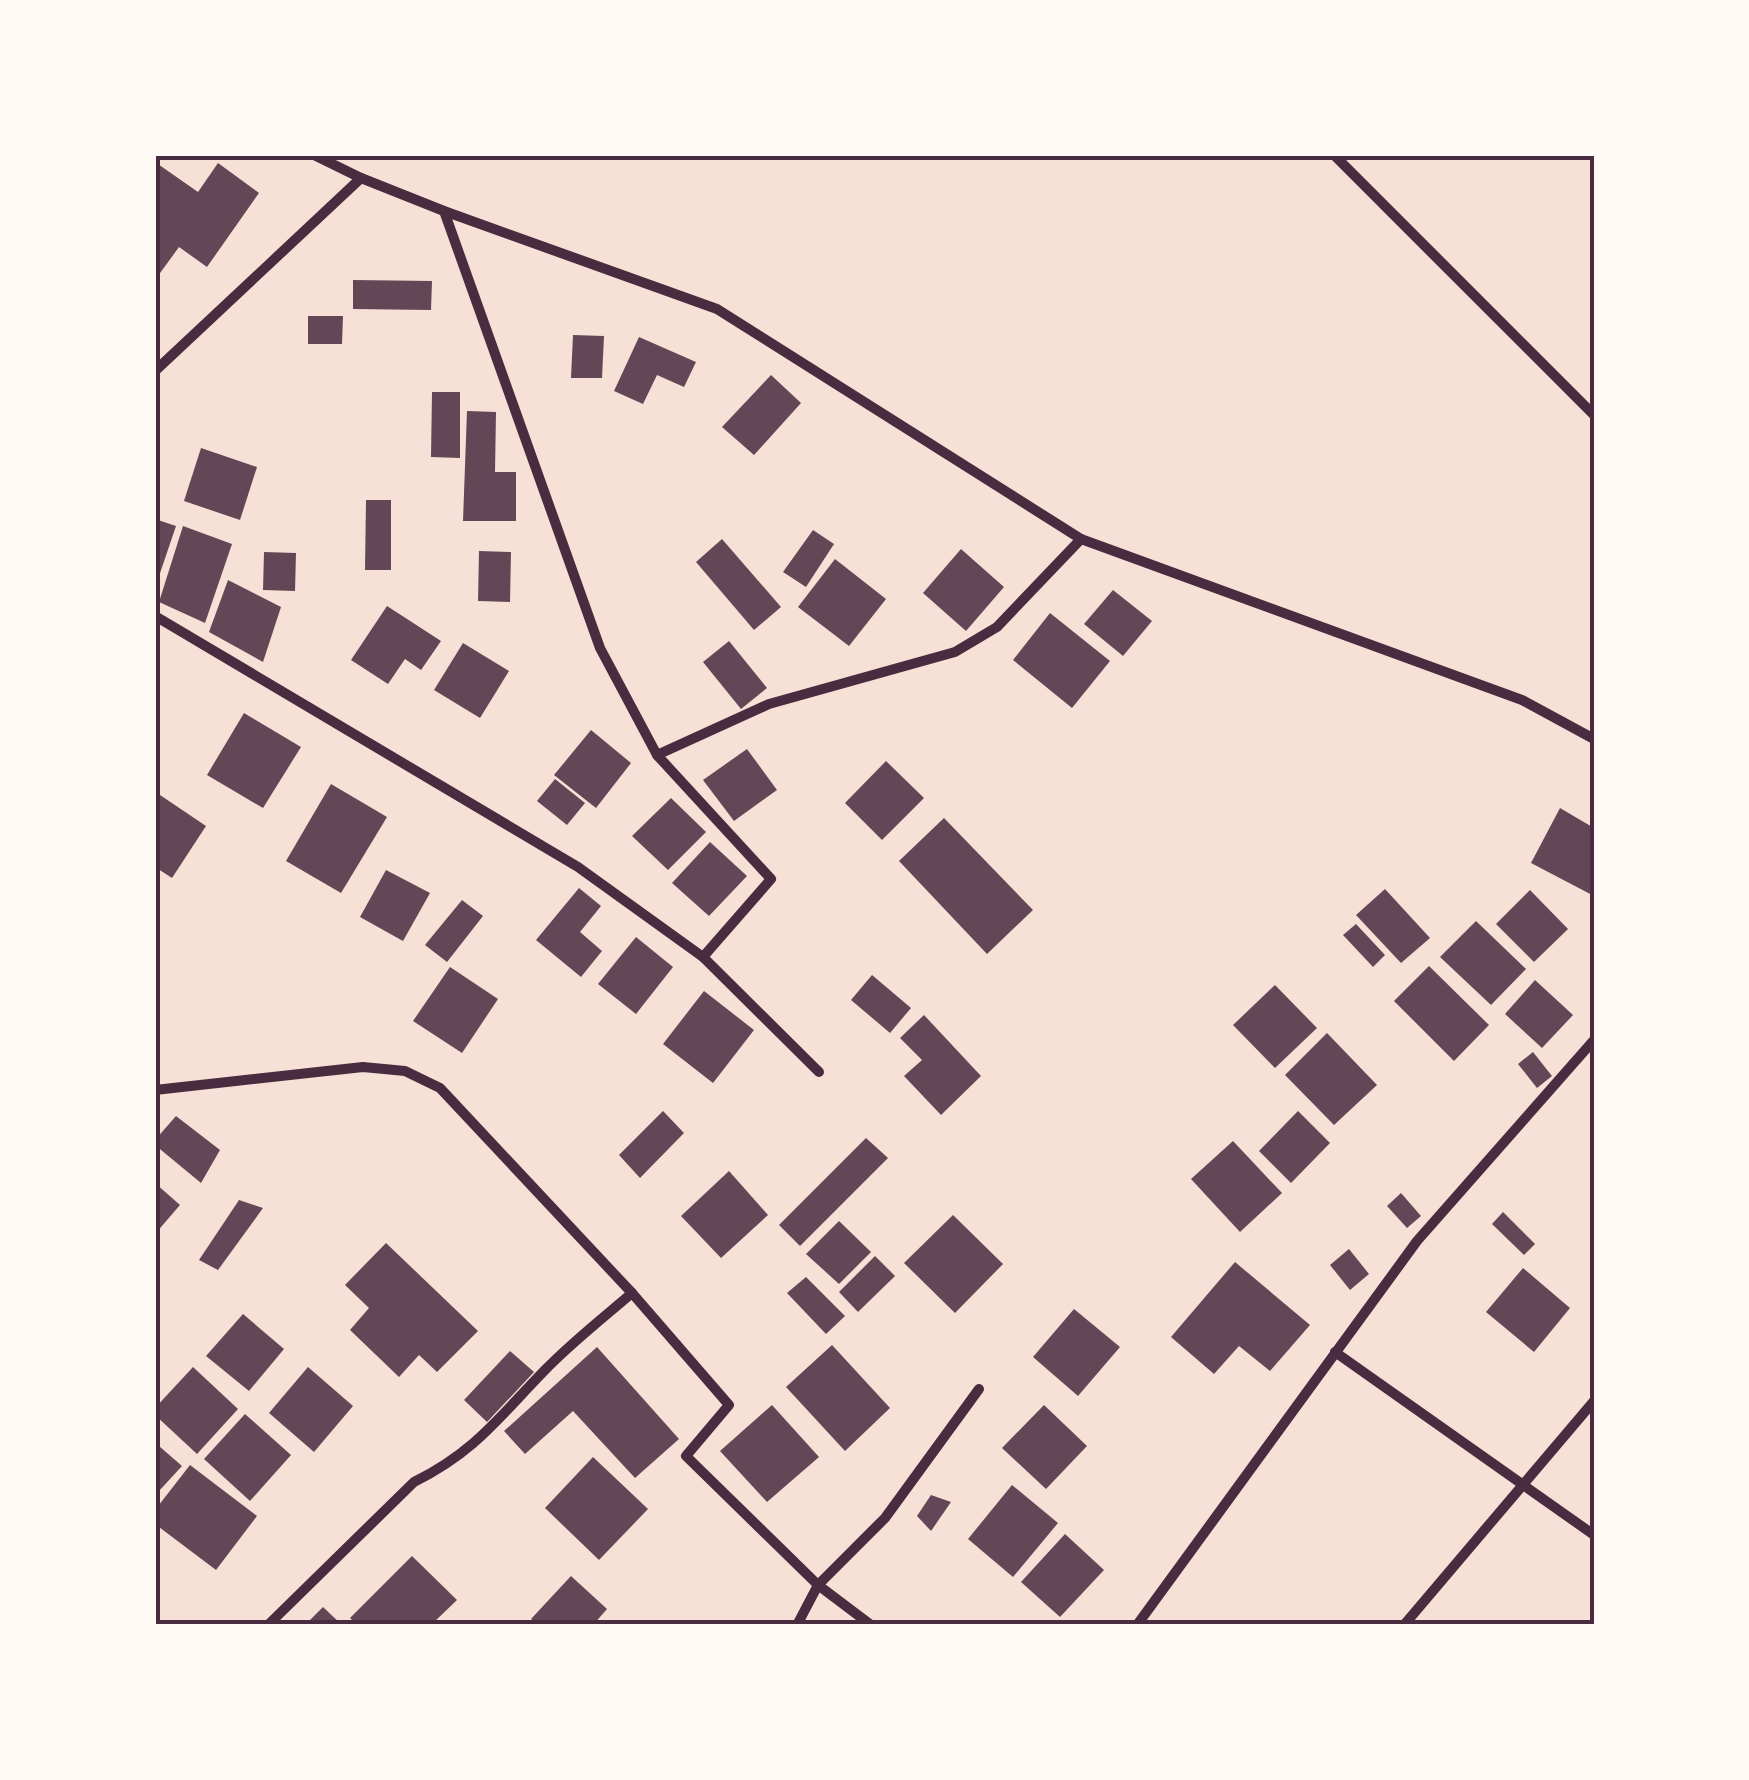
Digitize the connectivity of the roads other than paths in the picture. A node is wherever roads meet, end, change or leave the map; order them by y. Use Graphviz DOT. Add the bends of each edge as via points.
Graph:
graph roads {
  1 [pos="314,155"];
  2 [pos="1334,155"];
  3 [pos="361,178"];
  4 [pos="444,211"];
  5 [pos="155,371"];
  6 [pos="1594,414"];
  7 [pos="1081,538"];
  8 [pos="155,616"];
  9 [pos="1594,739"];
  10 [pos="658,754"];
  11 [pos="704,957"];
  12 [pos="1594,1040"];
  13 [pos="820,1072"];
  14 [pos="155,1090"];
  15 [pos="632,1292"];
  16 [pos="1335,1352"];
  17 [pos="979,1389"];
  18 [pos="1594,1401"];
  19 [pos="1523,1484"];
  20 [pos="1594,1535"];
  21 [pos="818,1586"];
  22 [pos="268,1625"];
  23 [pos="797,1625"];
  24 [pos="871,1625"];
  25 [pos="1138,1625"];
  26 [pos="1404,1625"];
  1 -- 3 [label="street"];
  2 -- 6 [label="street"];
  3 -- 4 [label="street"];
  3 -- 5 [label="street"];
  4 -- 7 [label="street" via="717,308"];
  4 -- 10 [label="street" via="600,648"];
  7 -- 9 [label="street" via="1522,700"];
  7 -- 10 [label="street" via="997,627 956,652 769,704"];
  8 -- 11 [label="street" via="578,867"];
  10 -- 11 [label="street" via="771,879"];
  11 -- 13 [label="street"];
  12 -- 16 [label="street" via="1417,1241"];
  14 -- 15 [label="street" via="363,1067 404,1071 440,1088"];
  15 -- 21 [label="street" via="729,1405 686,1456"];
  15 -- 22 [label="street" via="546,1369 484,1438 414,1482"];
  16 -- 19 [label="street"];
  16 -- 25 [label="street"];
  17 -- 21 [label="street" via="885,1518"];
  18 -- 19 [label="street"];
  19 -- 20 [label="street"];
  19 -- 26 [label="street"];
  21 -- 23 [label="street"];
  21 -- 24 [label="street"];
}
